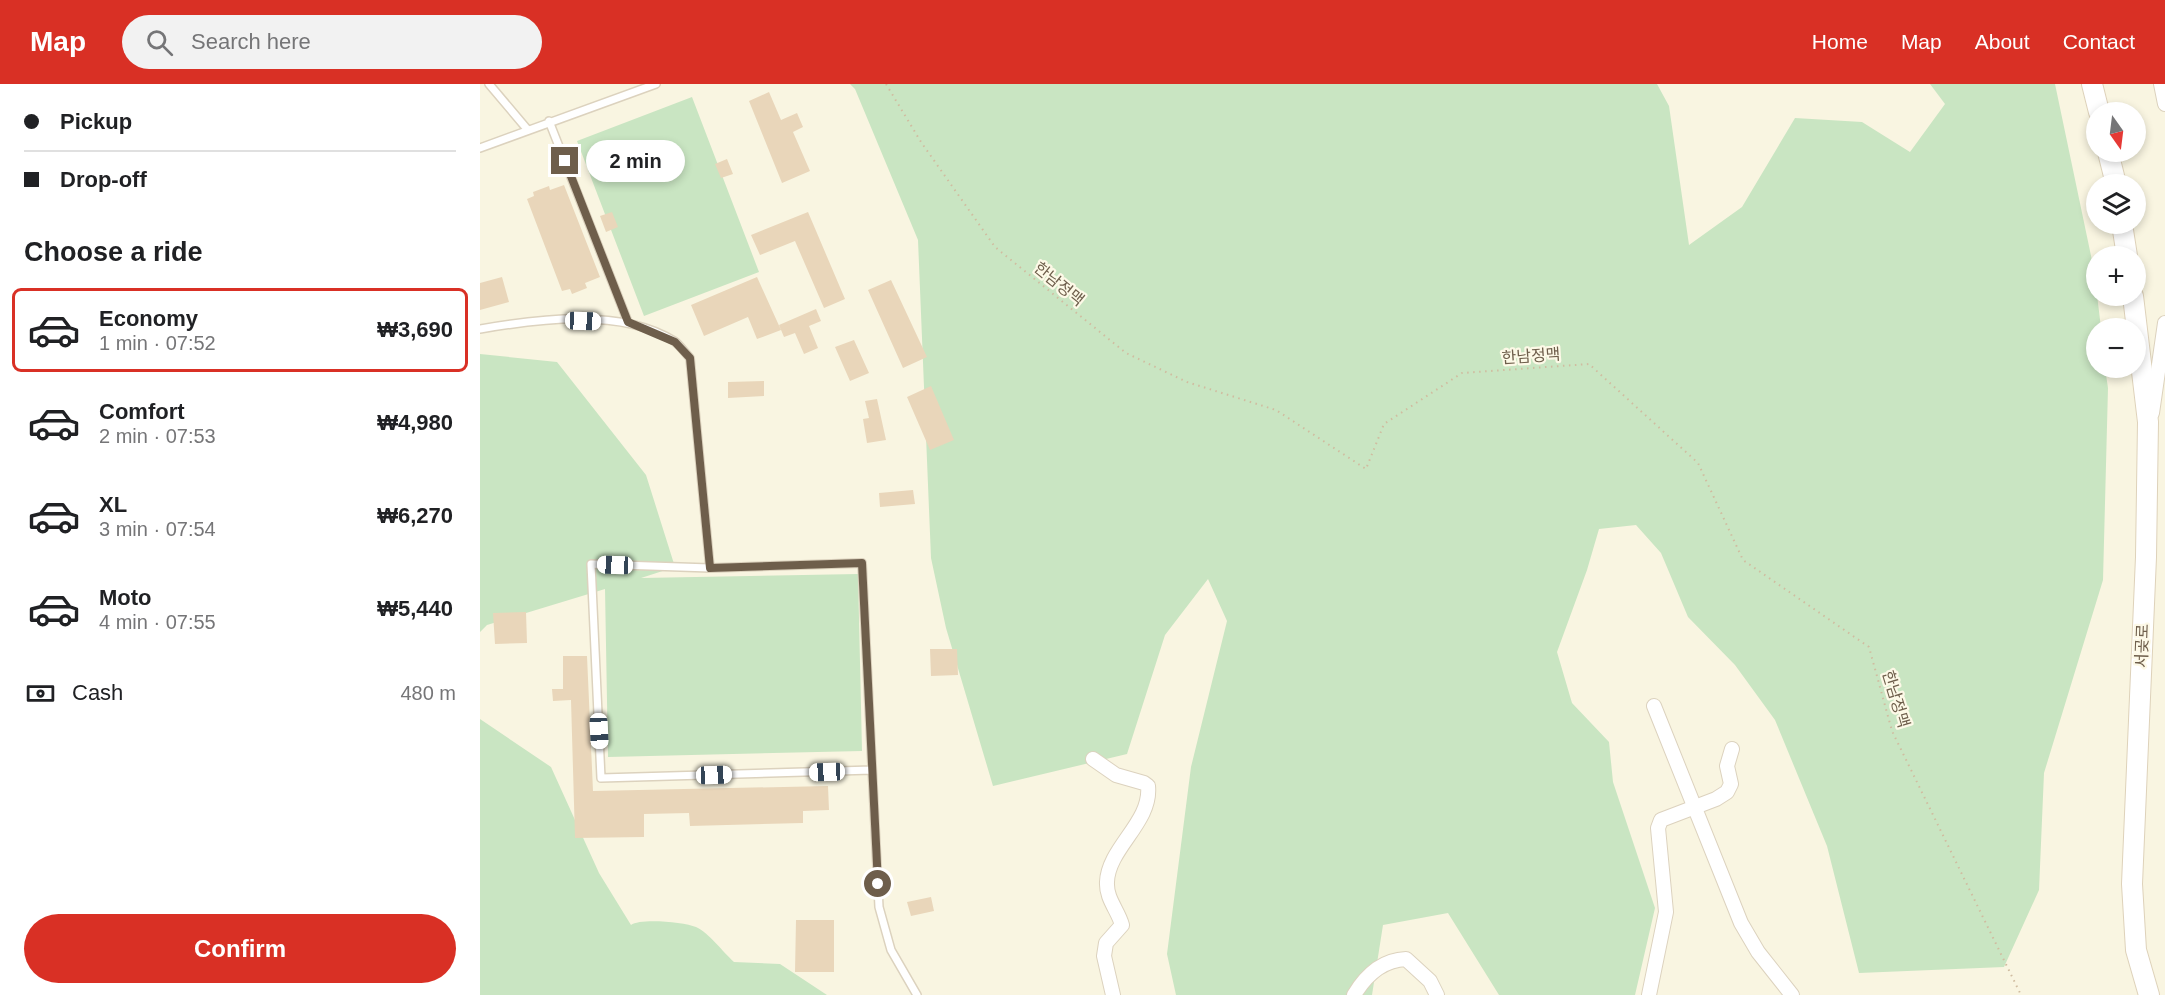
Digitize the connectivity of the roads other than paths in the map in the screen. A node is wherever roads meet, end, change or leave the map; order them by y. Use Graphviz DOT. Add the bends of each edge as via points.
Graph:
graph roads {
  1 [pos="489,84"];
  2 [pos="656,84"];
  3 [pos="2092,84"];
  4 [pos="2161,84"];
  5 [pos="2096,102"];
  6 [pos="2165,104"];
  7 [pos="549,121"];
  8 [pos="527,129"];
  9 [pos="480,148"];
  10 [pos="2134,306"];
  11 [pos="628,322"];
  12 [pos="2165,323"];
  13 [pos="480,329"];
  14 [pos="2147,448"];
  15 [pos="710,568"];
  16 [pos="1654,706"];
  17 [pos="1732,749"];
  18 [pos="1093,759"];
  19 [pos="872,770"];
  20 [pos="1695,807"];
  21 [pos="916,995"];
  22 [pos="1113,995"];
  23 [pos="1354,995"];
  24 [pos="1437,995"];
  25 [pos="1649,995"];
  26 [pos="1792,995"];
  27 [pos="2149,995"];
  1 -- 8 [label="lane"];
  2 -- 7 [label="lane"];
  3 -- 5 [label="main road"];
  4 -- 6 [label="street"];
  7 -- 8 [label="lane"];
  7 -- 11 [label="lane"];
  8 -- 9 [label="lane"];
  10 -- 14 [label="main road, 서곶로" via="2148,422"];
  11 -- 13 [label="lane" via="538,319"];
  11 -- 15 [label="lane" via="675,342 690,358"];
  12 -- 14 [label="street"];
  14 -- 27 [label="main road, 서곶로" via="2132,884 2136,950"];
  15 -- 19 [label="lane" via="862,563"];
  15 -- 19 [label="lane" via="591,564 601,778"];
  16 -- 20 [label="street"];
  17 -- 20 [label="street" via="1727,766 1731,784 1727,792"];
  18 -- 22 [label="street" via="1116,775 1144,783 1149,793 1136,825 1109,869 1106,883 1110,903 1122,925 1106,943 1104,956"];
  19 -- 21 [label="lane" via="879,907 891,950"];
  20 -- 25 [label="street" via="1668,815 1658,828 1666,912"];
  20 -- 26 [label="street" via="1741,923"];
  23 -- 24 [label="street" via="1380,965 1407,959 1431,981"];
}
